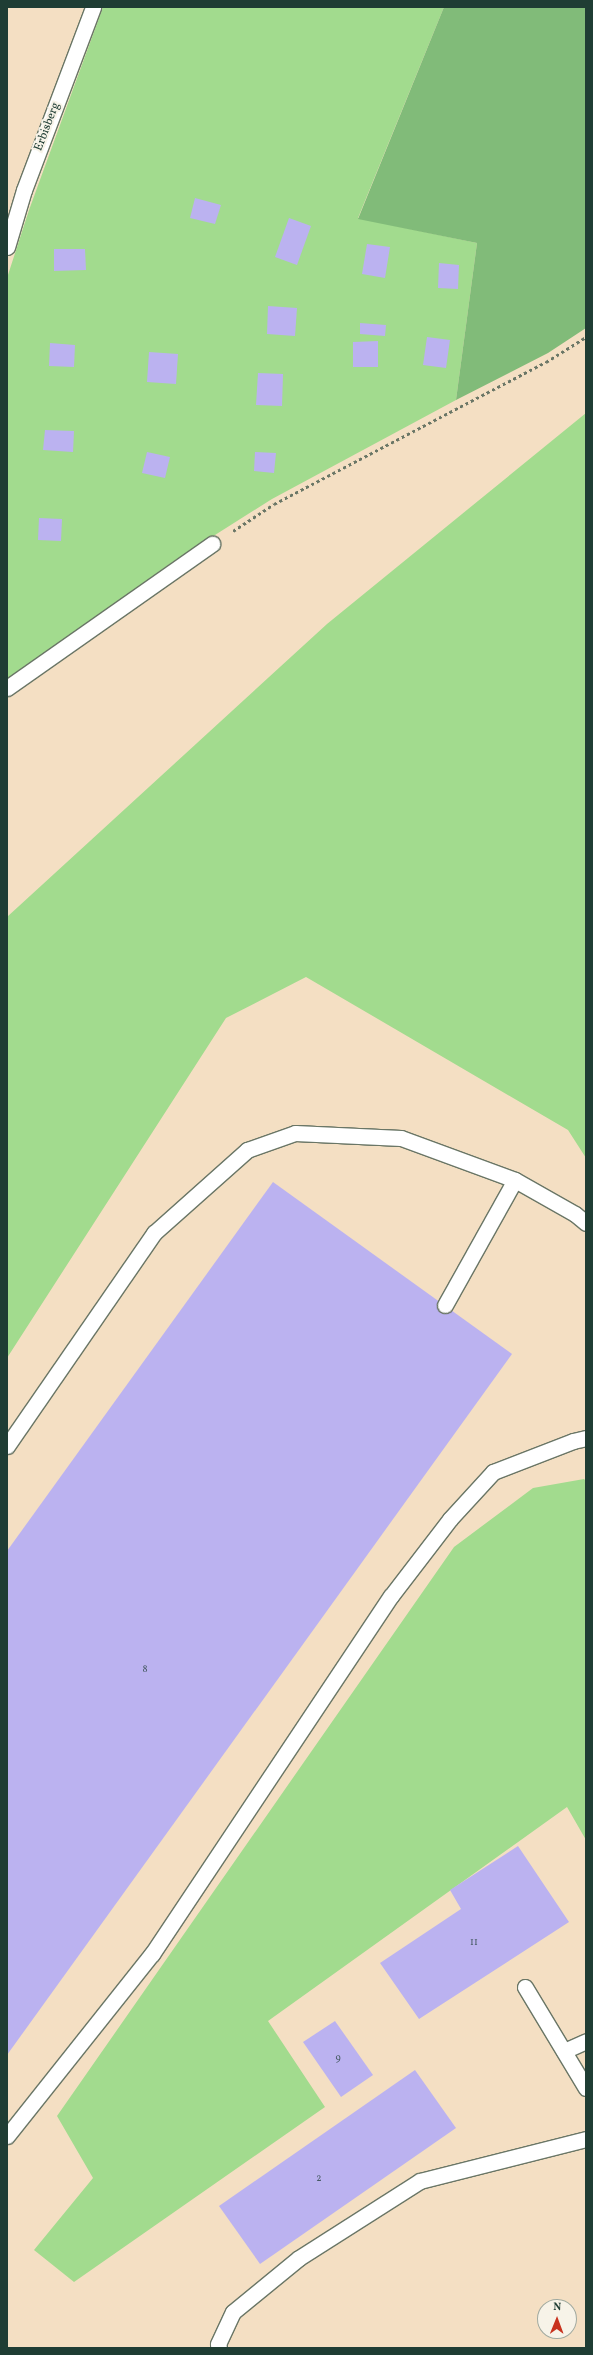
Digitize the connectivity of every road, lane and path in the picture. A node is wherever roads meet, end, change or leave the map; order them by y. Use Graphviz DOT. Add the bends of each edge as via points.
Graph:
graph roads {
  1 [pos="93,7"];
  2 [pos="7,247"];
  3 [pos="586,337"];
  4 [pos="212,544"];
  5 [pos="7,688"];
  6 [pos="515,1180"];
  7 [pos="586,1223"];
  8 [pos="445,1305"];
  9 [pos="586,1438"];
  10 [pos="7,1446"];
  11 [pos="525,1987"];
  12 [pos="586,2042"];
  13 [pos="564,2051"];
  14 [pos="586,2088"];
  15 [pos="7,2136"];
  16 [pos="586,2139"];
  17 [pos="219,2346"];
  1 -- 2 [label="lane, Erbisberg" via="24,190"];
  3 -- 4 [label="path" via="546,362 274,504"];
  4 -- 5 [label="lane"];
  6 -- 7 [label="lane"];
  6 -- 8 [label="lane"];
  6 -- 10 [label="lane" via="401,1138 295,1133 247,1150 154,1233"];
  9 -- 15 [label="lane" via="493,1472 450,1520 391,1596 152,1954"];
  11 -- 13 [label="lane"];
  12 -- 13 [label="lane"];
  13 -- 14 [label="lane"];
  16 -- 17 [label="lane" via="420,2181 293,2263 233,2312"];
}
